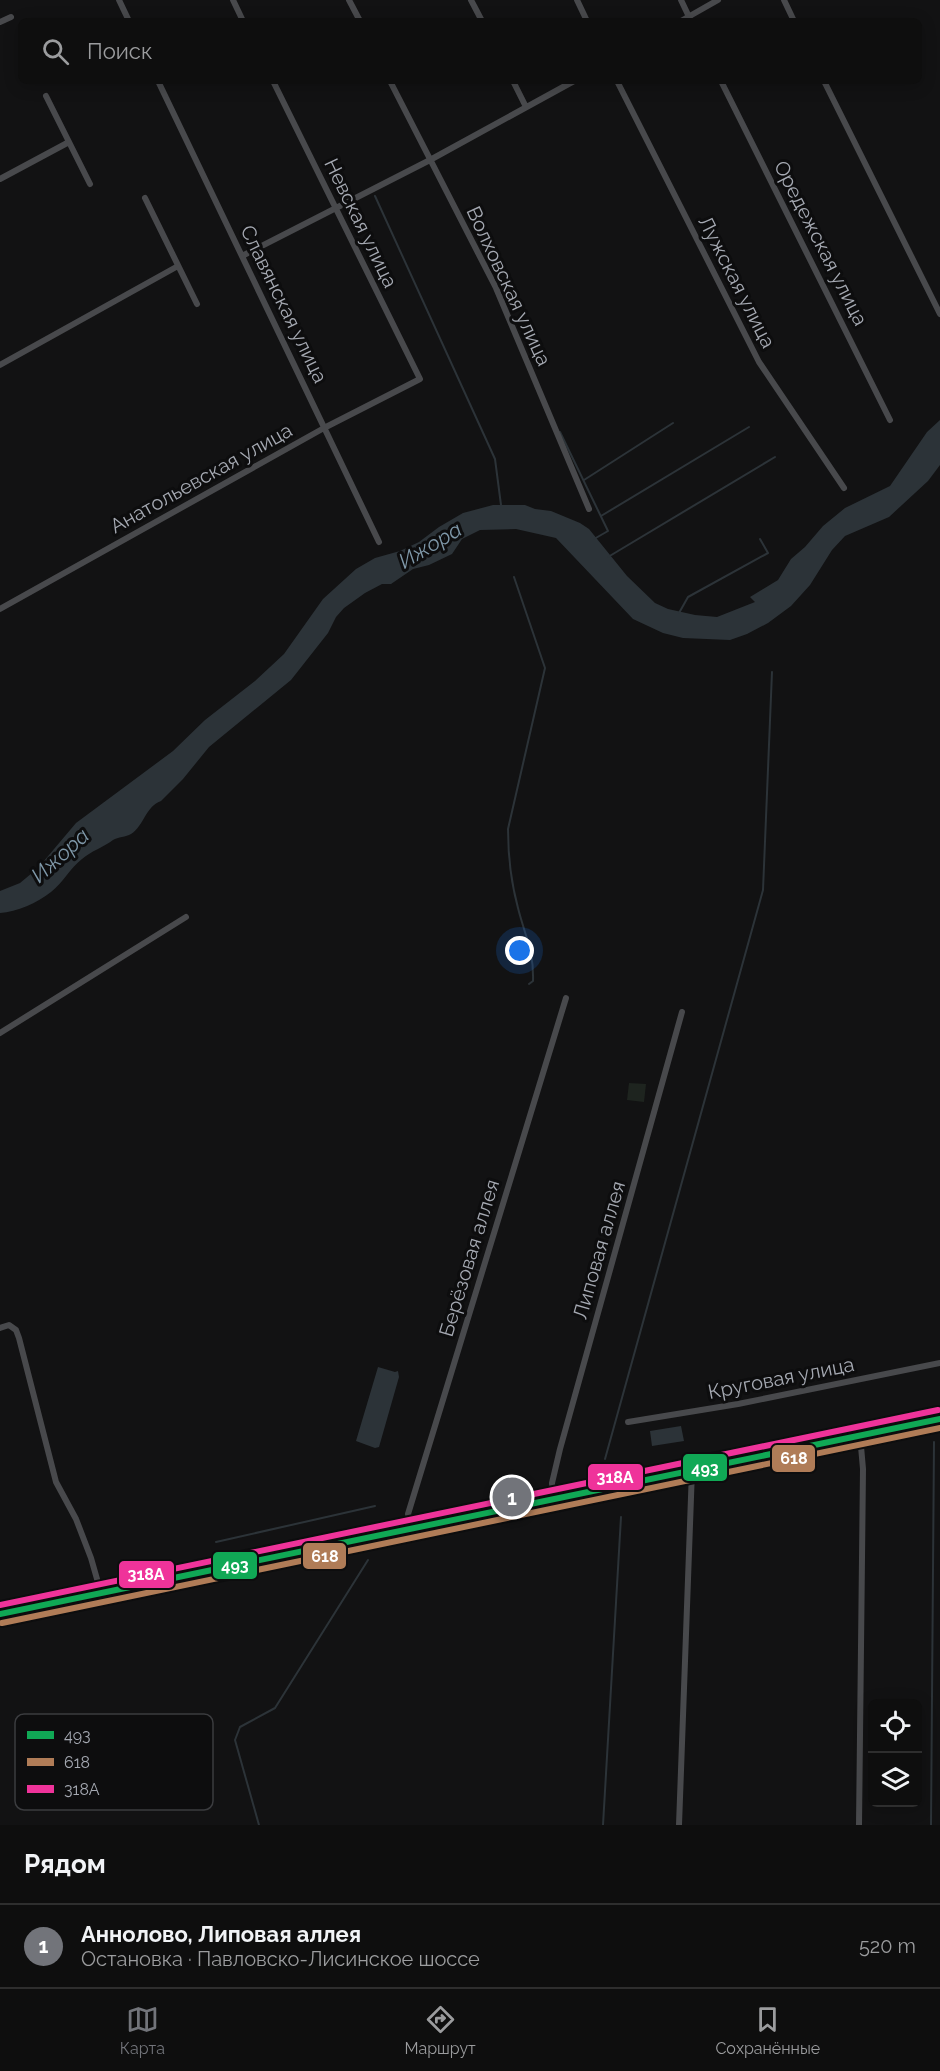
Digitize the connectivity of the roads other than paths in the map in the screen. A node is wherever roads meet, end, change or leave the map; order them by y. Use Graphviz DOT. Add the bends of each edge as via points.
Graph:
graph roads {
  1 [pos="119,0"];
  2 [pos="233,0"];
  3 [pos="349,0"];
  4 [pos="471,0"];
  5 [pos="577,0"];
  6 [pos="681,0"];
  7 [pos="718,0"];
  8 [pos="784,0"];
  9 [pos="11,17"];
  10 [pos="128,18"];
  11 [pos="242,18"];
  12 [pos="358,18"];
  13 [pos="480,18"];
  14 [pos="586,18"];
  15 [pos="690,18"];
  16 [pos="691,18"];
  17 [pos="793,18"];
  18 [pos="0,22"];
  19 [pos="159,84"];
  20 [pos="274,84"];
  21 [pos="392,84"];
  22 [pos="514,84"];
  23 [pos="568,84"];
  24 [pos="619,84"];
  25 [pos="722,84"];
  26 [pos="825,84"];
  27 [pos="46,96"];
  28 [pos="526,107"];
  29 [pos="69,142"];
  30 [pos="430,160"];
  31 [pos="0,179"];
  32 [pos="90,184"];
  33 [pos="145,198"];
  34 [pos="336,209"];
  35 [pos="242,256"];
  36 [pos="177,266"];
  37 [pos="197,304"];
  38 [pos="940,314"];
  39 [pos="0,364"];
  40 [pos="420,379"];
  41 [pos="890,420"];
  42 [pos="324,428"];
  43 [pos="844,488"];
  44 [pos="589,509"];
  45 [pos="379,542"];
  46 [pos="0,609"];
  47 [pos="186,917"];
  48 [pos="566,998"];
  49 [pos="682,1012"];
  50 [pos="0,1033"];
  51 [pos="0,1328"];
  52 [pos="940,1363"];
  53 [pos="940,1419"];
  54 [pos="628,1422"];
  55 [pos="860,1435"];
  56 [pos="692,1470"];
  57 [pos="553,1498"];
  58 [pos="412,1527"];
  59 [pos="101,1593"];
  60 [pos="0,1614"];
  61 [pos="679,1825"];
  62 [pos="859,1825"];
  1 -- 10 [label="street"];
  2 -- 11 [label="street"];
  3 -- 12 [label="street"];
  4 -- 13 [label="street"];
  5 -- 14 [label="street"];
  6 -- 15 [label="street"];
  7 -- 16 [label="street"];
  8 -- 17 [label="street"];
  9 -- 18 [label="street"];
  19 -- 35 [label="street, Славянская улица"];
  20 -- 34 [label="street, Невская улица"];
  21 -- 30 [label="street, Волховская улица"];
  22 -- 28 [label="street"];
  23 -- 28 [label="street"];
  24 -- 43 [label="street, Лужская улица" via="759,362"];
  25 -- 41 [label="street, Оредежская улица"];
  26 -- 38 [label="street"];
  27 -- 29 [label="street"];
  28 -- 30 [label="street"];
  29 -- 31 [label="street"];
  29 -- 32 [label="street"];
  30 -- 34 [label="street"];
  30 -- 44 [label="street, Волховская улица" via="496,288"];
  33 -- 36 [label="street"];
  34 -- 35 [label="street"];
  34 -- 40 [label="street, Невская улица"];
  35 -- 42 [label="street, Славянская улица"];
  36 -- 37 [label="street"];
  36 -- 39 [label="street"];
  40 -- 42 [label="street, Анатольевская улица"];
  42 -- 45 [label="street, Славянская улица"];
  42 -- 46 [label="street, Анатольевская улица"];
  47 -- 50 [label="street"];
  48 -- 58 [label="street, Берёзовая аллея" via="408,1514"];
  49 -- 57 [label="street, Липовая аллея" via="560,1449 552,1483"];
  51 -- 59 [label="street" via="9,1325 16,1330 57,1482 76,1519"];
  52 -- 54 [label="street, Круговая улица" via="761,1400"];
  53 -- 55 [label="main road"];
  55 -- 56 [label="main road"];
  55 -- 62 [label="street" via="863,1469"];
  56 -- 57 [label="main road"];
  56 -- 61 [label="street"];
  57 -- 58 [label="main road"];
  58 -- 59 [label="main road"];
  59 -- 60 [label="main road"];
}
